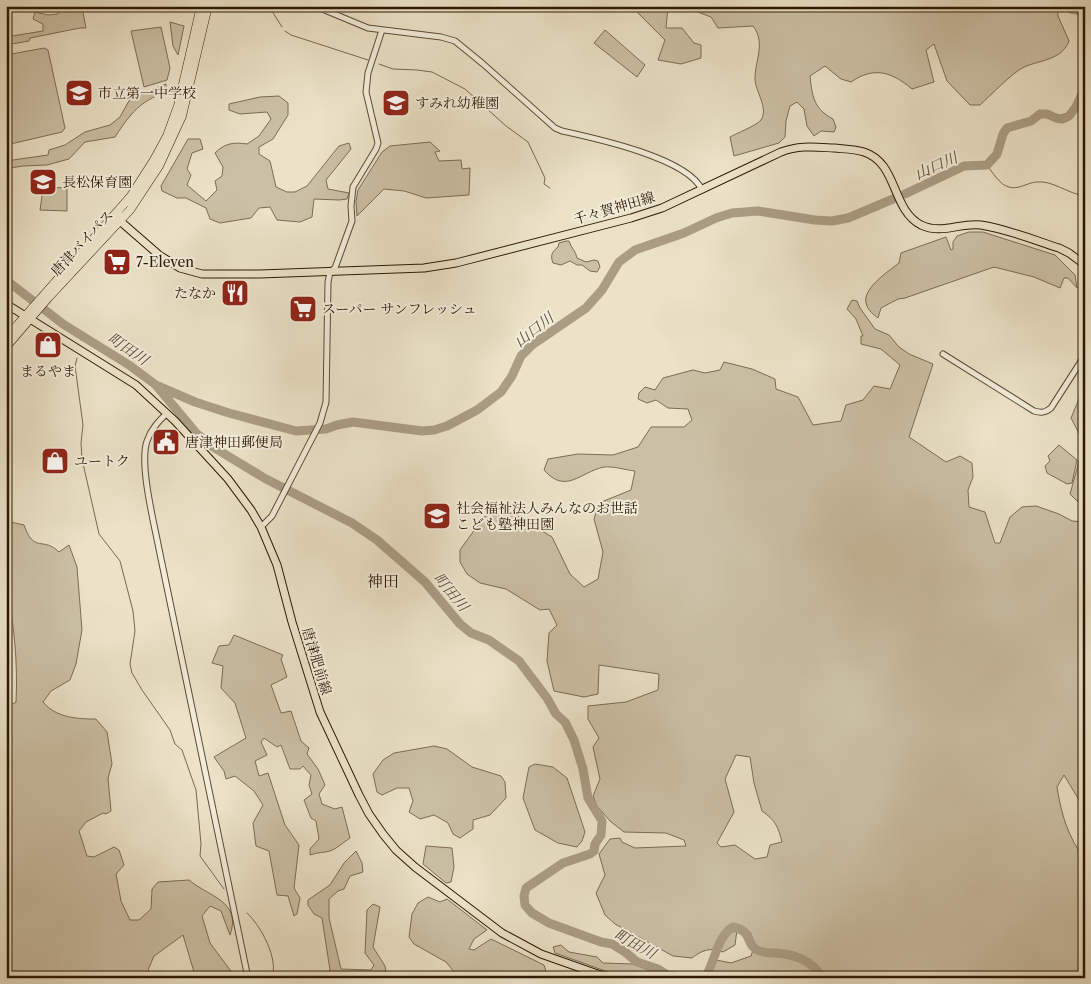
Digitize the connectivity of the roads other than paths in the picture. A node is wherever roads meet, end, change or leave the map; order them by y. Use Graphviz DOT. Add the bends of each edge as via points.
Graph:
graph roads {
  1 [pos="201,6"];
  2 [pos="208,6"];
  3 [pos="315,6"];
  4 [pos="382,30"];
  5 [pos="702,190"];
  6 [pos="118,211"];
  7 [pos="120,221"];
  8 [pos="1085,265"];
  9 [pos="330,272"];
  10 [pos="42,300"];
  11 [pos="6,304"];
  12 [pos="28,317"];
  13 [pos="6,338"];
  14 [pos="6,347"];
  15 [pos="943,354"];
  16 [pos="1085,355"];
  17 [pos="167,413"];
  18 [pos="261,527"];
  19 [pos="248,978"];
  20 [pos="609,978"];
  1 -- 6 [label="highway, 唐津バイパス" via="178,106 166,136 143,179"];
  2 -- 7 [label="highway, 唐津バイパス" via="182,116 172,141 148,186"];
  3 -- 4 [label="street" via="368,28"];
  4 -- 5 [label="street" via="455,41 556,128 637,150 677,168 699,183"];
  4 -- 9 [label="street" via="368,73 366,92 378,143 353,187 352,221 335,268"];
  5 -- 8 [label="main road, 千々賀神田線" via="792,148 812,146 858,150 871,154 884,166 906,212 922,225 944,230 988,226 1059,248"];
  5 -- 9 [label="main road, 千々賀神田線" via="630,218 456,263 424,268"];
  6 -- 7 [label="main road"];
  6 -- 10 [label="highway, 唐津バイパス"];
  7 -- 9 [label="main road, 千々賀神田線" via="171,264 187,271 214,274"];
  7 -- 10 [label="highway, 唐津バイパス"];
  9 -- 18 [label="street" via="326,402 320,423 272,516"];
  10 -- 12 [label="highway, 唐津バイパス"];
  11 -- 12 [label="main road, 唐津肥前線"];
  12 -- 13 [label="highway, 唐津バイパス"];
  12 -- 14 [label="highway, 唐津バイパス"];
  12 -- 17 [label="main road, 唐津肥前線" via="136,385"];
  15 -- 16 [label="street" via="1040,413 1051,408"];
  17 -- 18 [label="main road, 唐津肥前線" via="228,479"];
  17 -- 19 [label="street" via="150,432 145,447 148,489"];
  18 -- 20 [label="main road, 唐津肥前線" via="277,565 320,712 363,802 383,834 415,867 502,933 541,954"];
}
